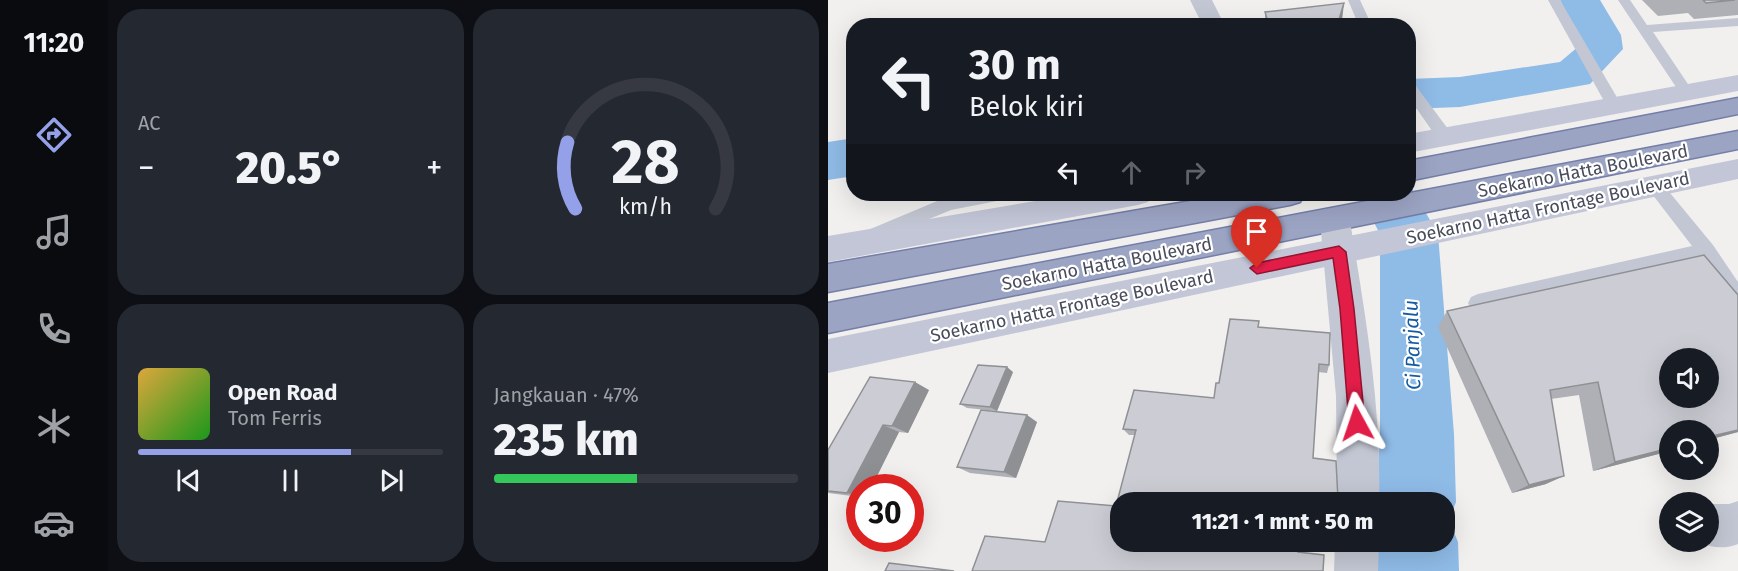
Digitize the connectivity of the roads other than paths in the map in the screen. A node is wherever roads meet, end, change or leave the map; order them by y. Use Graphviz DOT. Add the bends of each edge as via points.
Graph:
graph roads {
  1 [pos="1201,0"];
  2 [pos="1354,0"];
  3 [pos="1554,0"];
  4 [pos="1624,0"];
  5 [pos="1210,18"];
  6 [pos="1362,18"];
  7 [pos="1738,22"];
  8 [pos="1644,29"];
  9 [pos="1738,83"];
  10 [pos="1687,93"];
  11 [pos="1416,96"];
  12 [pos="1614,106"];
  13 [pos="1738,106"];
  14 [pos="1444,137"];
  15 [pos="1738,140"];
  16 [pos="1416,154"];
  17 [pos="1416,156"];
  18 [pos="1738,169"];
  19 [pos="1655,186"];
  20 [pos="964,201"];
  21 [pos="1098,201"];
  22 [pos="1252,201"];
  23 [pos="1341,235"];
  24 [pos="842,246"];
  25 [pos="1706,250"];
  26 [pos="828,278"];
  27 [pos="1738,298"];
  28 [pos="1479,303"];
  29 [pos="828,318"];
  30 [pos="828,356"];
  31 [pos="1358,492"];
  32 [pos="1738,522"];
  33 [pos="1719,526"];
  34 [pos="1357,552"];
  35 [pos="1356,571"];
  1 -- 5 [label="street"];
  2 -- 6 [label="lane"];
  3 -- 12 [label="lane"];
  4 -- 8 [label="lane"];
  7 -- 8 [label="lane"];
  8 -- 10 [label="lane"];
  9 -- 10 [label="main road"];
  10 -- 12 [label="main road"];
  11 -- 14 [label="lane"];
  12 -- 14 [label="main road"];
  13 -- 17 [label="highway, Soekarno Hatta Boulevard"];
  14 -- 16 [label="main road"];
  15 -- 23 [label="highway, Soekarno Hatta Boulevard" via="1446,198"];
  18 -- 19 [label="main road, Soekarno Hatta Frontage Boulevard"];
  19 -- 23 [label="main road, Soekarno Hatta Frontage Boulevard" via="1460,227"];
  19 -- 25 [label="lane"];
  20 -- 24 [label="lane"];
  21 -- 24 [label="main road"];
  22 -- 26 [label="highway, Soekarno Hatta Boulevard"];
  23 -- 29 [label="highway, Soekarno Hatta Boulevard"];
  23 -- 30 [label="main road, Soekarno Hatta Frontage Boulevard"];
  23 -- 31 [label="street" via="1359,446"];
  25 -- 27 [label="lane"];
  25 -- 28 [label="lane"];
  32 -- 33 [label="street"];
  34 -- 35 [label="street"];
}
